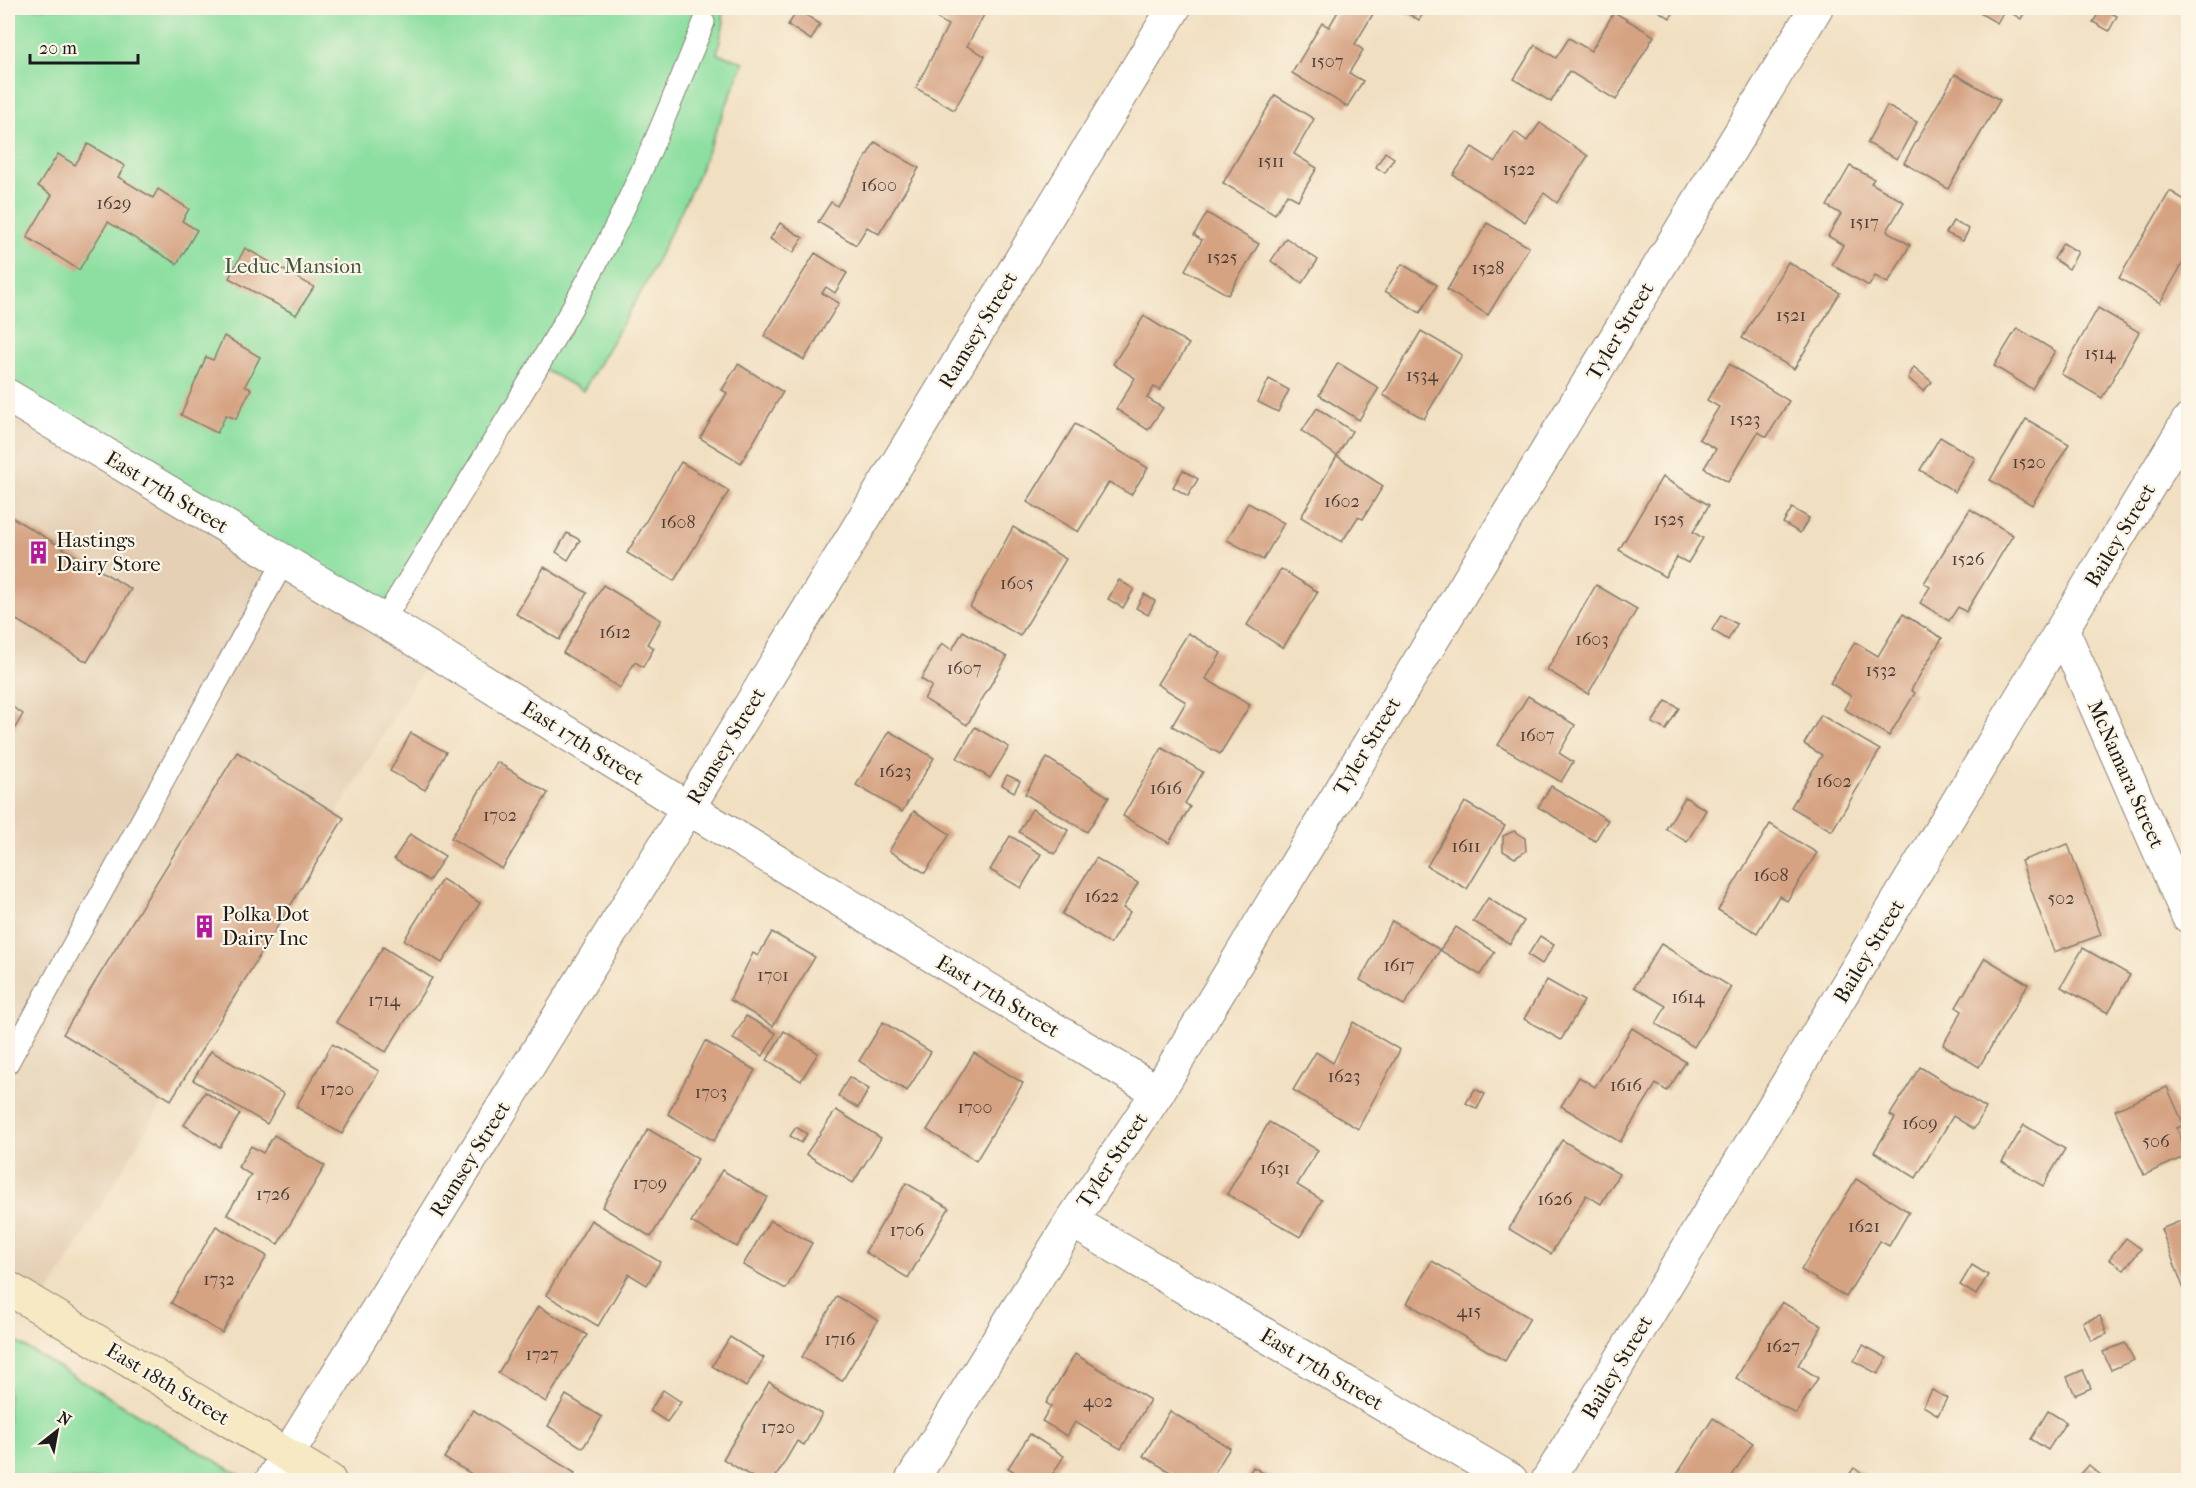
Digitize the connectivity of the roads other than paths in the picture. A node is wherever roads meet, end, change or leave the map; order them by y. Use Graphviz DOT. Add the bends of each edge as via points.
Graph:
graph roads {
  1 [pos="1174,8"];
  2 [pos="1816,8"];
  3 [pos="704,22"];
  4 [pos="8,396"];
  5 [pos="2188,421"];
  6 [pos="284,561"];
  7 [pos="384,620"];
  8 [pos="2063,631"];
  9 [pos="688,808"];
  10 [pos="2188,916"];
  11 [pos="8,1063"];
  12 [pos="1158,1092"];
  13 [pos="1072,1221"];
  14 [pos="8,1288"];
  15 [pos="279,1468"];
  16 [pos="329,1480"];
  17 [pos="912,1480"];
  18 [pos="1511,1480"];
  19 [pos="1548,1480"];
  1 -- 9 [label="street, Ramsey Street"];
  2 -- 12 [label="street, Tyler Street"];
  3 -- 7 [label="lane" via="669,112 593,269"];
  4 -- 6 [label="street, East 17th Street"];
  5 -- 8 [label="street, Bailey Street"];
  6 -- 7 [label="street, East 17th Street"];
  6 -- 11 [label="lane"];
  7 -- 9 [label="street, East 17th Street"];
  8 -- 10 [label="street, McNamara Street"];
  8 -- 19 [label="street, Bailey Street"];
  9 -- 12 [label="street, East 17th Street"];
  9 -- 15 [label="street, Ramsey Street"];
  12 -- 13 [label="street, Tyler Street"];
  13 -- 17 [label="street, Tyler Street"];
  13 -- 18 [label="street, East 17th Street"];
  14 -- 15 [label="street, East 18th Street"];
  15 -- 16 [label="street, East 18th Street"];
}
